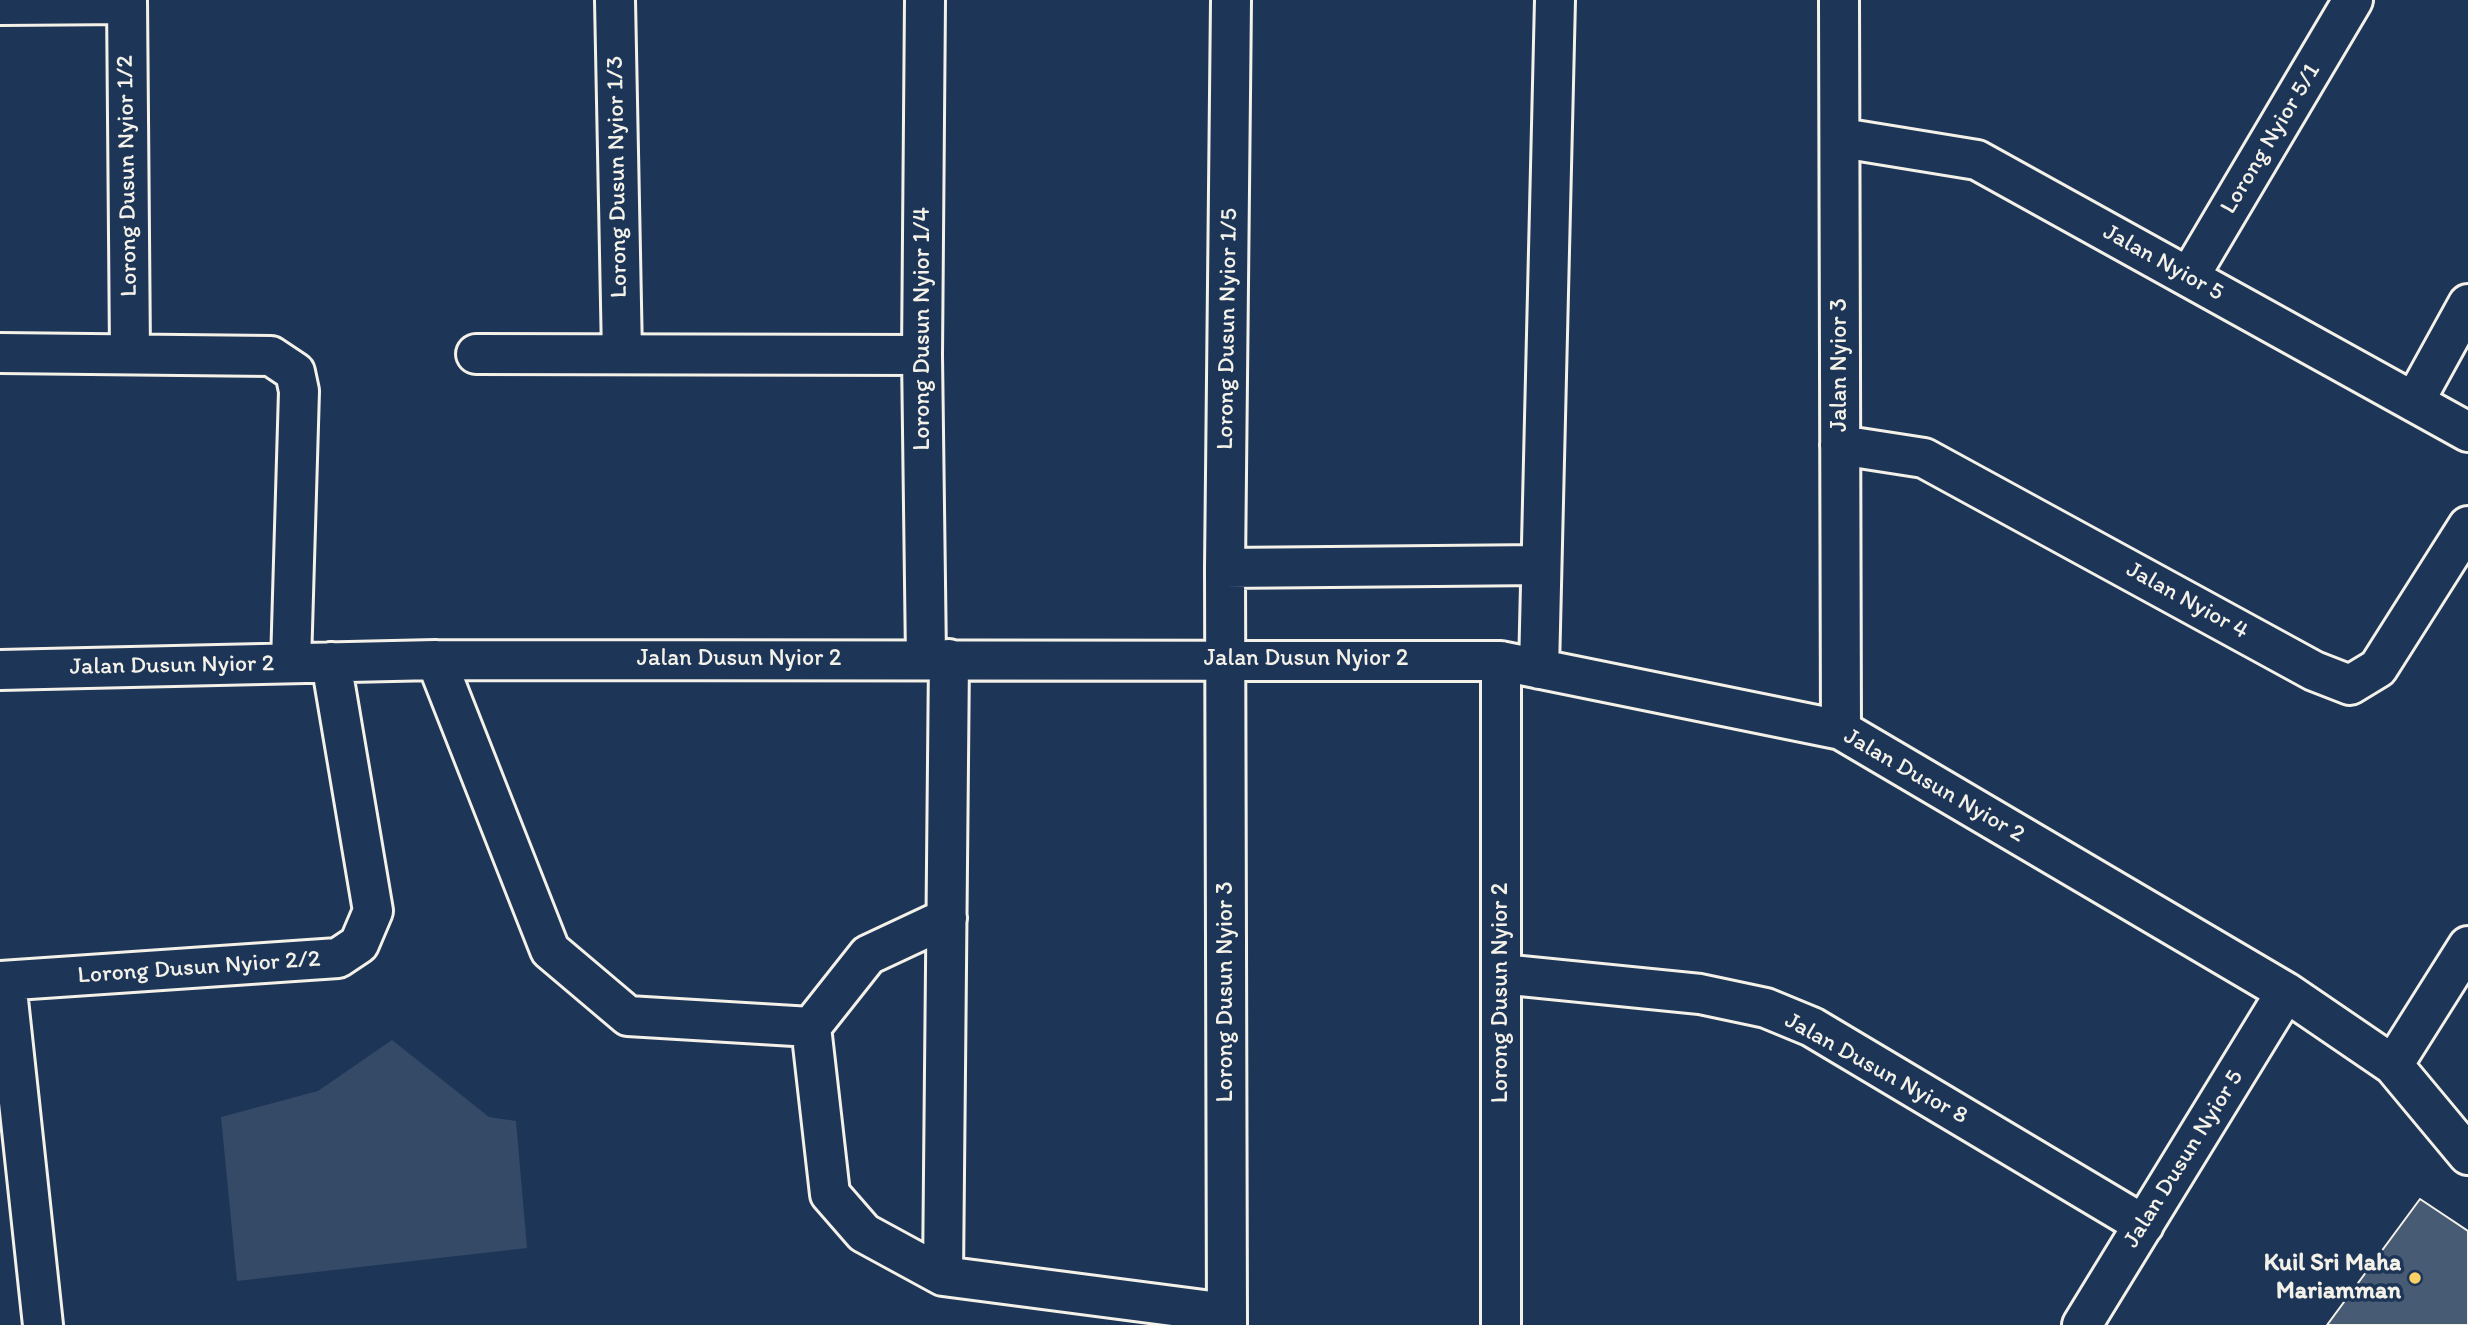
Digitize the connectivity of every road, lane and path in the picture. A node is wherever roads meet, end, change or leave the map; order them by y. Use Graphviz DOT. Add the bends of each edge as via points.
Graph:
graph roads {
  1 [pos="615,0"];
  2 [pos="925,0"];
  3 [pos="1231,0"];
  4 [pos="1555,0"];
  5 [pos="1839,0"];
  6 [pos="2353,0"];
  7 [pos="127,2"];
  8 [pos="0,5"];
  9 [pos="1842,138"];
  10 [pos="2189,277"];
  11 [pos="2468,304"];
  12 [pos="130,352"];
  13 [pos="0,353"];
  14 [pos="476,354"];
  15 [pos="622,354"];
  16 [pos="922,355"];
  17 [pos="2414,402"];
  18 [pos="2468,432"];
  19 [pos="1840,445"];
  20 [pos="2468,526"];
  21 [pos="1541,565"];
  22 [pos="1226,568"];
  23 [pos="1225,658"];
  24 [pos="937,659"];
  25 [pos="436,660"];
  26 [pos="1500,661"];
  27 [pos="331,662"];
  28 [pos="291,663"];
  29 [pos="1539,669"];
  30 [pos="0,670"];
  31 [pos="1841,730"];
  32 [pos="947,918"];
  33 [pos="2468,946"];
  34 [pos="1501,975"];
  35 [pos="3,981"];
  36 [pos="2286,992"];
  37 [pos="811,1027"];
  38 [pos="2393,1065"];
  39 [pos="2468,1155"];
  40 [pos="2144,1224"];
  41 [pos="943,1276"];
  42 [pos="1227,1319"];
  43 [pos="43,1325"];
  44 [pos="1501,1325"];
  45 [pos="2082,1325"];
  1 -- 15 [label="street, Lorong Dusun Nyior 1/3"];
  2 -- 16 [label="street, Lorong Dusun Nyior 1/4"];
  3 -- 22 [label="street, Lorong Dusun Nyior 1/5"];
  4 -- 21 [label="street"];
  5 -- 9 [label="street, Jalan Nyior 3"];
  6 -- 10 [label="street, Lorong Nyior 5/1"];
  7 -- 8 [label="street"];
  7 -- 12 [label="street, Lorong Dusun Nyior 1/2"];
  9 -- 10 [label="street, Jalan Nyior 5" via="1977,160"];
  9 -- 19 [label="street, Jalan Nyior 3"];
  10 -- 17 [label="street, Jalan Nyior 5"];
  11 -- 17 [label="street"];
  12 -- 13 [label="street"];
  12 -- 28 [label="street" via="271,356 295,372 299,391"];
  14 -- 15 [label="street"];
  15 -- 16 [label="street"];
  16 -- 24 [label="street, Lorong Dusun Nyior 1/4"];
  17 -- 18 [label="street, Jalan Nyior 5"];
  19 -- 20 [label="street, Jalan Nyior 4" via="1924,457 2314,671 2350,685 2378,668"];
  19 -- 31 [label="street, Jalan Nyior 3"];
  21 -- 22 [label="street"];
  21 -- 29 [label="street"];
  22 -- 23 [label="street, Lorong Dusun Nyior 1/5"];
  23 -- 24 [label="street, Jalan Dusun Nyior 2"];
  23 -- 26 [label="street, Jalan Dusun Nyior 2"];
  23 -- 42 [label="street, Lorong Dusun Nyior 3"];
  24 -- 25 [label="street, Jalan Dusun Nyior 2"];
  24 -- 32 [label="street"];
  25 -- 27 [label="street, Jalan Dusun Nyior 2"];
  25 -- 37 [label="street" via="550,950 628,1016"];
  26 -- 29 [label="street, Jalan Dusun Nyior 2"];
  26 -- 34 [label="street, Lorong Dusun Nyior 2"];
  27 -- 28 [label="street, Jalan Dusun Nyior 2"];
  27 -- 35 [label="street, Lorong Dusun Nyior 2/2" via="373,911 359,944 338,958"];
  28 -- 30 [label="street, Jalan Dusun Nyior 2"];
  29 -- 31 [label="street, Jalan Dusun Nyior 2"];
  31 -- 36 [label="street, Jalan Dusun Nyior 2"];
  32 -- 37 [label="street" via="868,956"];
  32 -- 41 [label="street"];
  33 -- 38 [label="street"];
  34 -- 40 [label="street, Jalan Dusun Nyior 8" via="1700,994 1766,1008 1812,1027"];
  34 -- 44 [label="street, Lorong Dusun Nyior 2"];
  35 -- 43 [label="street"];
  36 -- 38 [label="street, Jalan Dusun Nyior 2"];
  36 -- 40 [label="street, Jalan Dusun Nyior 5"];
  37 -- 41 [label="street" via="830,1194 864,1233"];
  38 -- 39 [label="street, Jalan Dusun Nyior 2"];
  40 -- 45 [label="street, Jalan Dusun Nyior 5"];
  41 -- 42 [label="street"];
}
